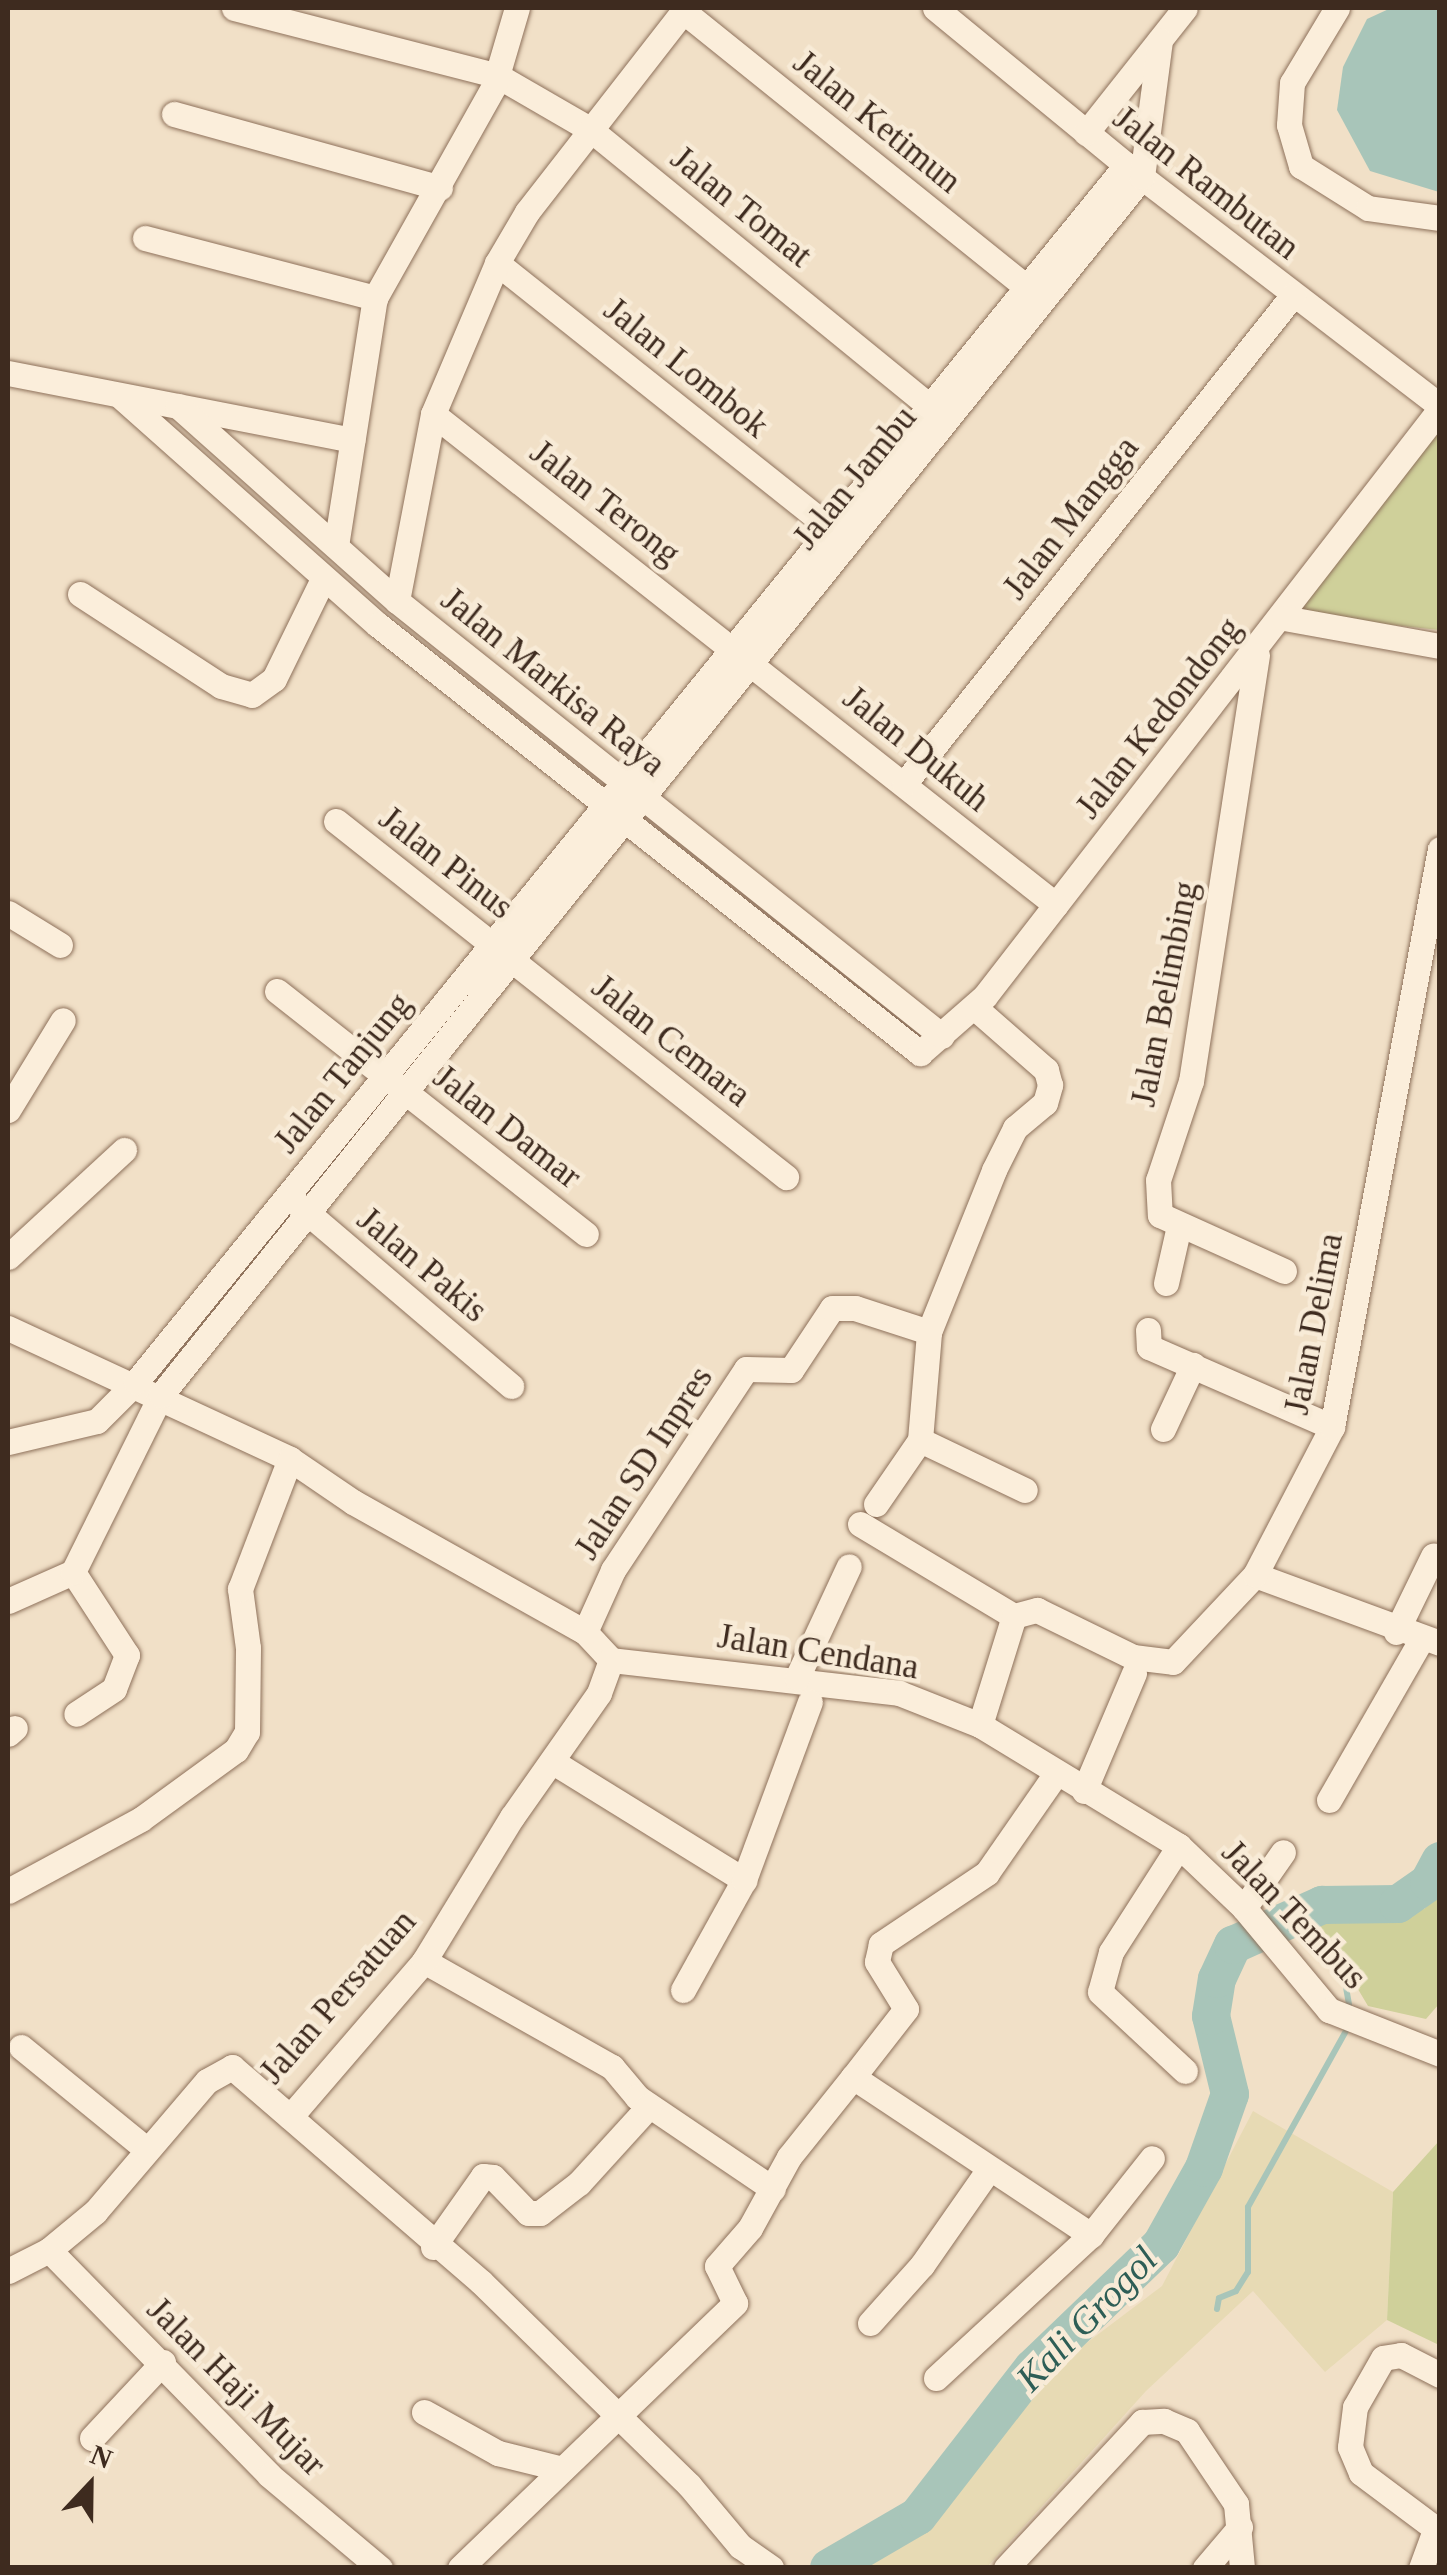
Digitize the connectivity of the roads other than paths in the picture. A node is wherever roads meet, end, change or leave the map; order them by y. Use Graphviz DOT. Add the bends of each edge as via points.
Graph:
graph roads {
  1 [pos="234,8"];
  2 [pos="517,8"];
  3 [pos="935,8"];
  4 [pos="1185,8"];
  5 [pos="1336,8"];
  6 [pos="684,9"];
  7 [pos="1160,40"];
  8 [pos="498,76"];
  9 [pos="174,114"];
  10 [pos="591,130"];
  11 [pos="1086,133"];
  12 [pos="1134,171"];
  13 [pos="440,188"];
  14 [pos="1440,218"];
  15 [pos="145,238"];
  16 [pos="497,263"];
  17 [pos="1026,287"];
  18 [pos="1292,295"];
  19 [pos="375,298"];
  20 [pos="8,373"];
  21 [pos="120,396"];
  22 [pos="178,406"];
  23 [pos="930,406"];
  24 [pos="1440,408"];
  25 [pos="433,414"];
  26 [pos="353,440"];
  27 [pos="830,528"];
  28 [pos="336,546"];
  29 [pos="324,578"];
  30 [pos="80,594"];
  31 [pos="398,601"];
  32 [pos="1284,618"];
  33 [pos="1440,646"];
  34 [pos="1258,650"];
  35 [pos="743,655"];
  36 [pos="904,784"];
  37 [pos="632,791"];
  38 [pos="613,815"];
  39 [pos="336,821"];
  40 [pos="1440,849"];
  41 [pos="1056,905"];
  42 [pos="8,913"];
  43 [pos="60,945"];
  44 [pos="502,952"];
  45 [pos="277,991"];
  46 [pos="974,1007"];
  47 [pos="62,1020"];
  48 [pos="942,1036"];
  49 [pos="917,1052"];
  50 [pos="396,1084"];
  51 [pos="8,1110"];
  52 [pos="124,1150"];
  53 [pos="786,1176"];
  54 [pos="288,1196"];
  55 [pos="308,1214"];
  56 [pos="1180,1226"];
  57 [pos="586,1234"];
  58 [pos="8,1257"];
  59 [pos="1284,1271"];
  60 [pos="1166,1284"];
  61 [pos="8,1328"];
  62 [pos="1148,1330"];
  63 [pos="929,1332"];
  64 [pos="1193,1366"];
  65 [pos="136,1382"];
  66 [pos="511,1386"];
  67 [pos="161,1395"];
  68 [pos="1332,1427"];
  69 [pos="1163,1429"];
  70 [pos="920,1440"];
  71 [pos="8,1442"];
  72 [pos="290,1459"];
  73 [pos="1024,1490"];
  74 [pos="1433,1556"];
  75 [pos="849,1566"];
  76 [pos="72,1572"];
  77 [pos="1255,1575"];
  78 [pos="8,1600"];
  79 [pos="1014,1616"];
  80 [pos="585,1632"];
  81 [pos="1396,1632"];
  82 [pos="1431,1640"];
  83 [pos="611,1660"];
  84 [pos="1134,1674"];
  85 [pos="797,1678"];
  86 [pos="810,1702"];
  87 [pos="76,1714"];
  88 [pos="980,1726"];
  89 [pos="552,1762"];
  90 [pos="1055,1775"];
  91 [pos="1084,1791"];
  92 [pos="1328,1800"];
  93 [pos="1179,1846"];
  94 [pos="1283,1852"];
  95 [pos="744,1880"];
  96 [pos="8,1892"];
  97 [pos="1248,1913"];
  98 [pos="424,1960"];
  99 [pos="683,1990"];
  100 [pos="21,2047"];
  101 [pos="1440,2054"];
  102 [pos="1184,2071"];
  103 [pos="853,2077"];
  104 [pos="649,2106"];
  105 [pos="290,2117"];
  106 [pos="145,2148"];
  107 [pos="1152,2158"];
  108 [pos="989,2169"];
  109 [pos="774,2189"];
  110 [pos="1091,2235"];
  111 [pos="433,2247"];
  112 [pos="49,2250"];
  113 [pos="8,2271"];
  114 [pos="870,2323"];
  115 [pos="163,2362"];
  116 [pos="1440,2375"];
  117 [pos="936,2378"];
  118 [pos="424,2412"];
  119 [pos="616,2415"];
  120 [pos="92,2438"];
  121 [pos="562,2469"];
  122 [pos="1240,2528"];
  123 [pos="1437,2531"];
  124 [pos="1428,2564"];
  125 [pos="380,2568"];
  126 [pos="460,2568"];
  127 [pos="771,2568"];
  128 [pos="1006,2568"];
  129 [pos="1204,2568"];
  130 [pos="1242,2568"];
  1 -- 8 [label="street, Jalan Tomat"];
  2 -- 8 [label="street"];
  3 -- 11 [label="street, Jalan Rambutan"];
  4 -- 7 [label="street"];
  5 -- 14 [label="street" via="1292,84 1289,125 1301,166 1368,208"];
  6 -- 10 [label="street"];
  6 -- 17 [label="street, Jalan Ketimun"];
  7 -- 11 [label="street"];
  7 -- 12 [label="street"];
  8 -- 10 [label="street, Jalan Tomat"];
  8 -- 13 [label="street"];
  9 -- 13 [label="street"];
  10 -- 16 [label="street"];
  10 -- 23 [label="street, Jalan Tomat"];
  11 -- 12 [label="street, Jalan Rambutan"];
  12 -- 17 [label="street, Jalan Jambu"];
  12 -- 18 [label="street, Jalan Rambutan"];
  12 -- 35 [label="street, Jalan Jambu"];
  13 -- 19 [label="street"];
  15 -- 19 [label="street"];
  16 -- 25 [label="street"];
  16 -- 27 [label="street, Jalan Lombok"];
  17 -- 23 [label="street, Jalan Jambu"];
  18 -- 24 [label="street, Jalan Rambutan"];
  18 -- 36 [label="street, Jalan Mangga"];
  19 -- 26 [label="street"];
  20 -- 21 [label="street"];
  21 -- 22 [label="street"];
  21 -- 29 [label="street, Jalan Markisa Raya"];
  22 -- 26 [label="street"];
  22 -- 28 [label="street, Jalan Markisa Raya"];
  23 -- 27 [label="street, Jalan Jambu"];
  24 -- 32 [label="street, Jalan Kedondong"];
  25 -- 31 [label="street"];
  25 -- 35 [label="street, Jalan Terong"];
  26 -- 28 [label="street"];
  27 -- 35 [label="street, Jalan Jambu"];
  28 -- 31 [label="street, Jalan Markisa Raya"];
  29 -- 30 [label="street" via="274,679 252,695 221,686"];
  29 -- 38 [label="street, Jalan Markisa Raya"];
  31 -- 37 [label="street, Jalan Markisa Raya"];
  32 -- 33 [label="street"];
  32 -- 34 [label="street, Jalan Kedondong"];
  34 -- 41 [label="street, Jalan Kedondong"];
  34 -- 56 [label="street, Jalan Belimbing" via="1191,1080 1158,1180 1160,1215"];
  35 -- 36 [label="street, Jalan Dukuh"];
  35 -- 37 [label="street, Jalan Jambu"];
  36 -- 41 [label="street, Jalan Dukuh"];
  37 -- 38 [label="street, Jalan Jambu"];
  37 -- 48 [label="street, Jalan Markisa Raya"];
  38 -- 44 [label="street, Jalan Tanjung"];
  38 -- 49 [label="street, Jalan Markisa Raya"];
  39 -- 44 [label="street, Jalan Pinus"];
  40 -- 68 [label="street, Jalan Delima"];
  41 -- 46 [label="street, Jalan Kedondong"];
  42 -- 43 [label="street"];
  44 -- 50 [label="street, Jalan Tanjung"];
  44 -- 53 [label="street, Jalan Cemara"];
  45 -- 50 [label="street, Jalan Damar"];
  46 -- 48 [label="street, Jalan Kedondong"];
  46 -- 63 [label="street" via="1046,1070 1050,1084 1045,1102 1015,1128 994,1170"];
  47 -- 51 [label="street"];
  48 -- 49 [label="street, Jalan Kedondong"];
  50 -- 54 [label="street, Jalan Tanjung"];
  50 -- 55 [label="street, Jalan Tanjung"];
  50 -- 57 [label="street, Jalan Damar"];
  52 -- 58 [label="street"];
  54 -- 55 [label="street, Jalan Pakis"];
  54 -- 65 [label="street, Jalan Tanjung"];
  55 -- 66 [label="street, Jalan Pakis"];
  55 -- 67 [label="street, Jalan Tanjung"];
  56 -- 59 [label="street"];
  56 -- 60 [label="street"];
  61 -- 65 [label="street"];
  62 -- 64 [label="street" via="1148,1347"];
  63 -- 70 [label="street"];
  63 -- 80 [label="street, Jalan SD Inpres" via="855,1308 832,1308 791,1370 746,1369 613,1570"];
  64 -- 68 [label="street"];
  64 -- 69 [label="street"];
  65 -- 67 [label="street"];
  65 -- 71 [label="street, Jalan Tanjung" via="97,1421"];
  67 -- 72 [label="street"];
  67 -- 76 [label="street, Jalan Tanjung"];
  68 -- 77 [label="street, Jalan Delima"];
  70 -- 73 [label="street"];
  70 -- 79 [label="street" via="868,1514"];
  72 -- 80 [label="street" via="353,1502"];
  72 -- 96 [label="street" via="240,1589 248,1648 247,1732 236,1750 141,1819"];
  74 -- 81 [label="street"];
  75 -- 85 [label="street"];
  76 -- 78 [label="street"];
  76 -- 87 [label="street" via="126,1655 114,1689"];
  77 -- 79 [label="street, Jalan Delima" via="1172,1662 1133,1657 1038,1610"];
  77 -- 81 [label="street"];
  79 -- 88 [label="street"];
  80 -- 83 [label="street"];
  81 -- 82 [label="street"];
  82 -- 92 [label="street"];
  83 -- 85 [label="street, Jalan Cendana"];
  83 -- 89 [label="street, Jalan Persatuan" via="599,1693"];
  84 -- 91 [label="street"];
  85 -- 88 [label="street, Jalan Cendana" via="899,1692"];
  86 -- 95 [label="street"];
  88 -- 90 [label="street, Jalan Cendana"];
  89 -- 95 [label="street"];
  89 -- 98 [label="street, Jalan Persatuan"];
  90 -- 91 [label="street, Jalan Tembus"];
  90 -- 103 [label="street" via="987,1873 881,1944 877,1962 906,2009"];
  91 -- 93 [label="street, Jalan Tembus"];
  93 -- 97 [label="street, Jalan Tembus"];
  93 -- 102 [label="street" via="1111,1952 1100,1992"];
  94 -- 97 [label="street"];
  95 -- 99 [label="street"];
  97 -- 101 [label="street, Jalan Tembus" via="1334,2014"];
  98 -- 104 [label="street" via="612,2068"];
  98 -- 105 [label="street, Jalan Persatuan"];
  100 -- 106 [label="street"];
  103 -- 108 [label="street"];
  103 -- 109 [label="street" via="789,2157"];
  104 -- 109 [label="street"];
  104 -- 111 [label="street" via="579,2183 540,2213 528,2213 493,2176 483,2176"];
  105 -- 106 [label="street, Jalan Persatuan" via="232,2067 207,2080"];
  105 -- 111 [label="street"];
  106 -- 112 [label="street, Jalan Persatuan" via="95,2212"];
  107 -- 110 [label="street"];
  108 -- 110 [label="street"];
  108 -- 114 [label="street"];
  109 -- 119 [label="street" via="716,2266 735,2303"];
  110 -- 117 [label="street"];
  111 -- 119 [label="street" via="481,2282"];
  112 -- 113 [label="street, Jalan Persatuan"];
  112 -- 115 [label="street, Jalan Haji Mujar"];
  115 -- 120 [label="street"];
  115 -- 125 [label="street, Jalan Haji Mujar" via="269,2475"];
  116 -- 123 [label="street" via="1402,2355 1384,2358 1354,2407 1350,2448 1360,2472"];
  118 -- 121 [label="street" via="498,2452"];
  119 -- 121 [label="street"];
  119 -- 127 [label="street" via="740,2546"];
  121 -- 126 [label="street"];
  122 -- 128 [label="street" via="1236,2504 1187,2432 1164,2421 1142,2422"];
  122 -- 129 [label="street"];
  122 -- 130 [label="street"];
  123 -- 124 [label="street"];
}
